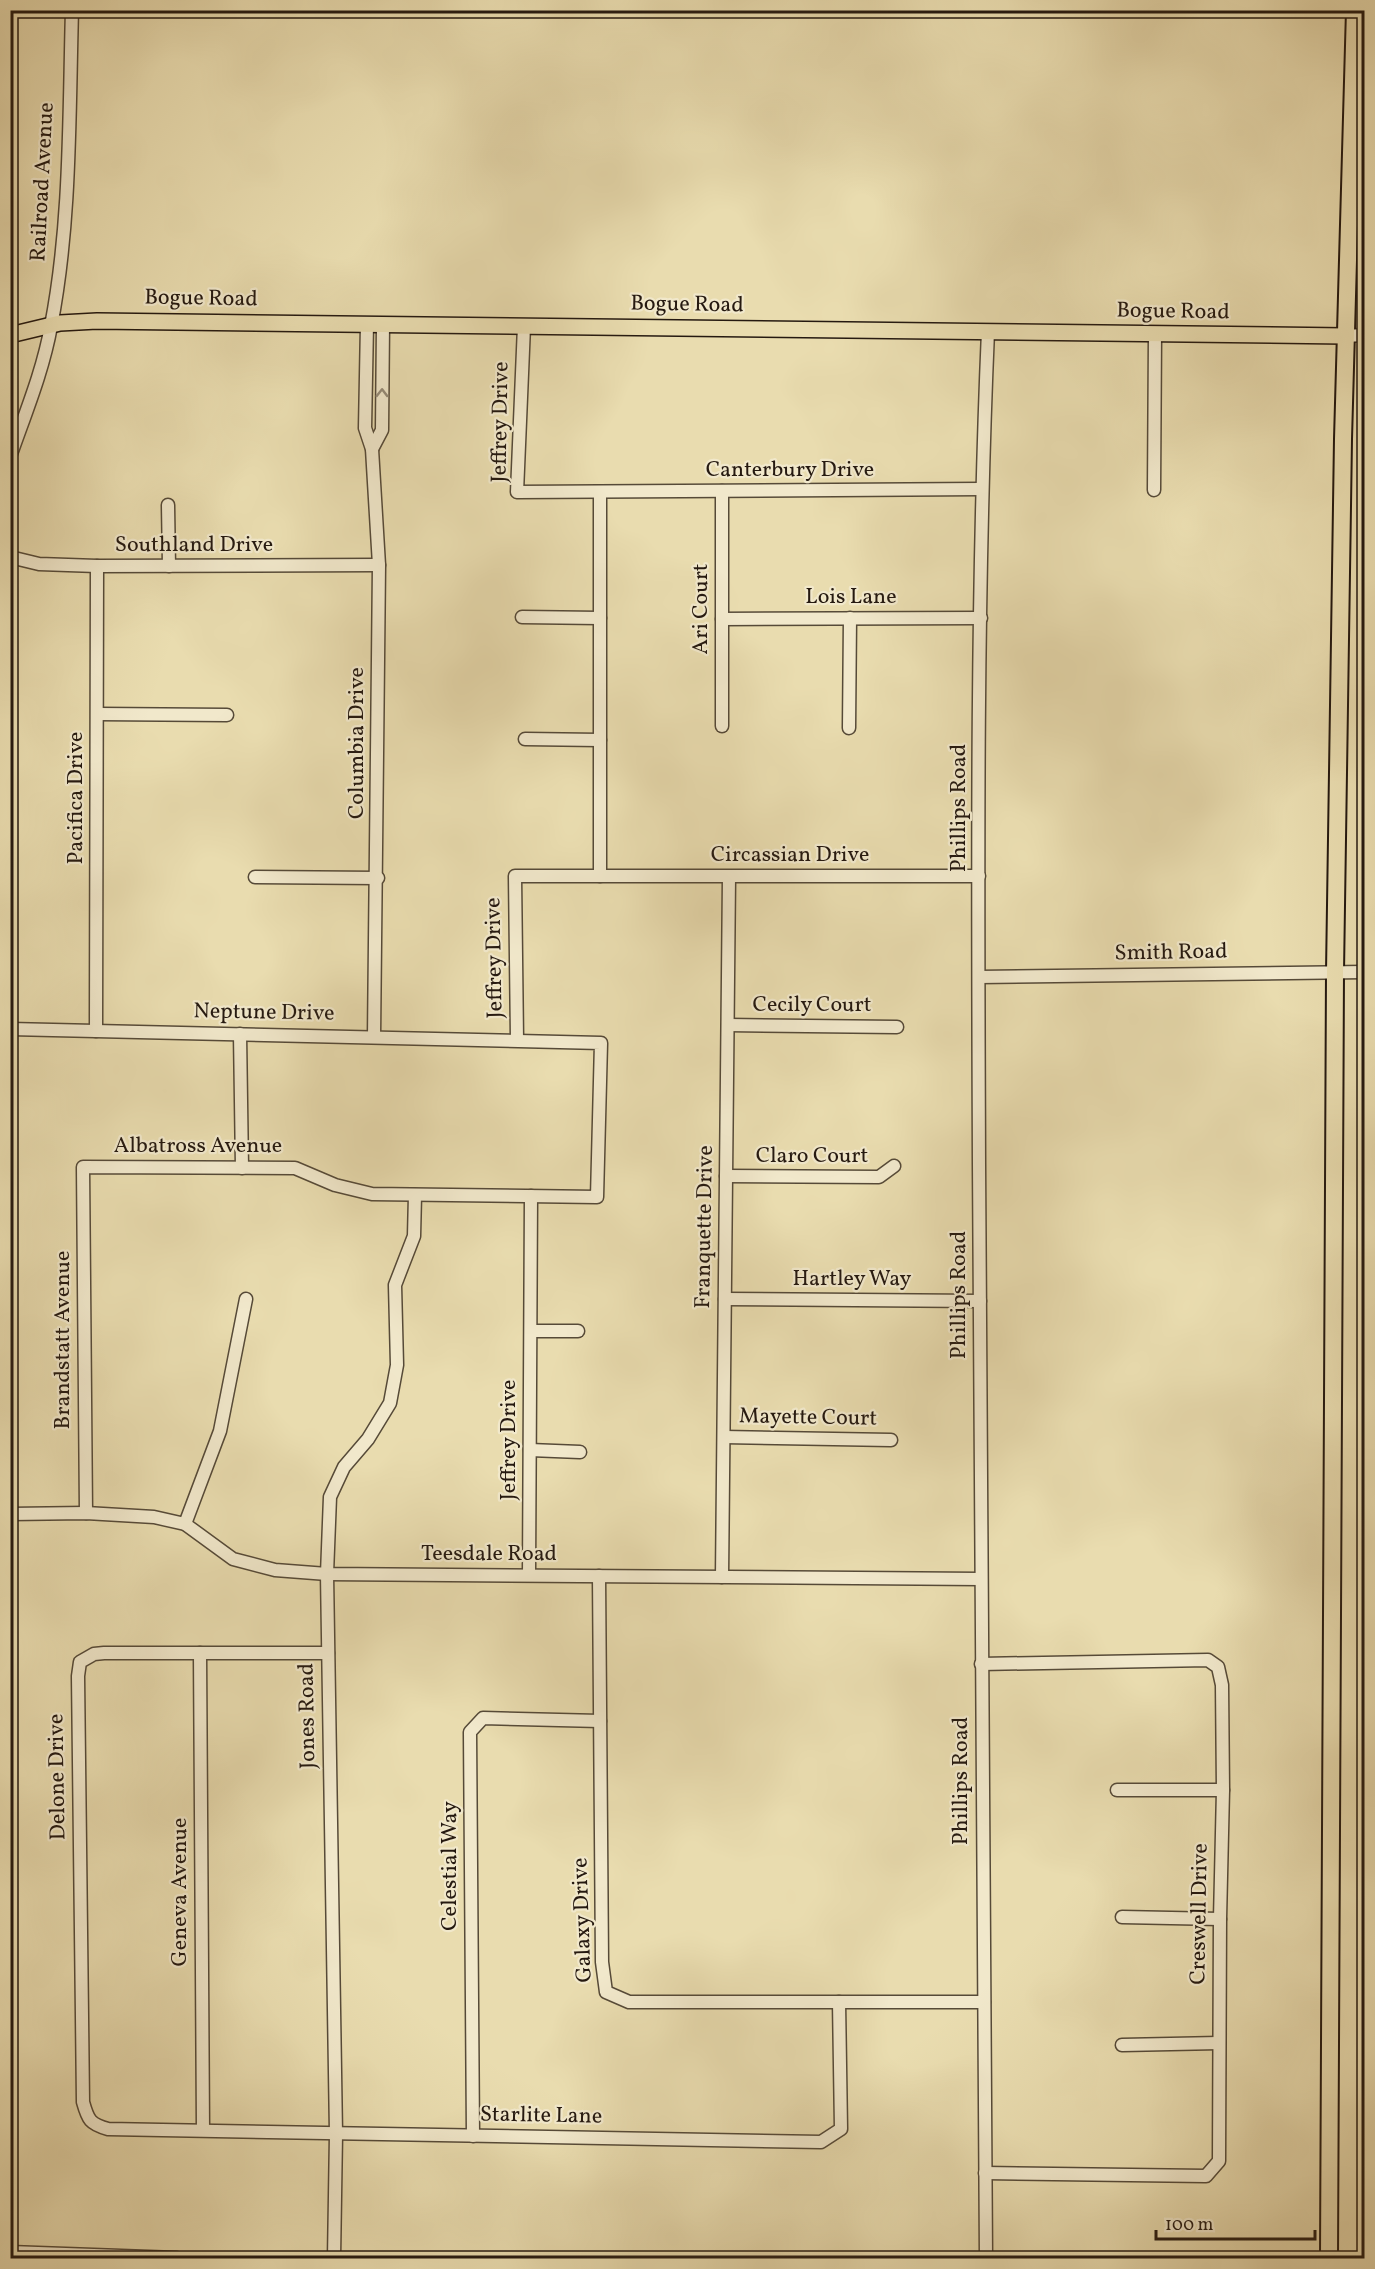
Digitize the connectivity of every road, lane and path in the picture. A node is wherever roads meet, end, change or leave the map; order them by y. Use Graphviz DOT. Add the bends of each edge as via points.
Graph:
graph roads {
  1 [pos="72,10"];
  2 [pos="1355,10"];
  3 [pos="367,324"];
  4 [pos="383,324"];
  5 [pos="51,325"];
  6 [pos="524,326"];
  7 [pos="988,331"];
  8 [pos="1155,334"];
  9 [pos="10,335"];
  10 [pos="1365,335"];
  11 [pos="1345,336"];
  12 [pos="372,449"];
  13 [pos="10,457"];
  14 [pos="981,489"];
  15 [pos="1154,490"];
  16 [pos="722,491"];
  17 [pos="600,492"];
  18 [pos="168,505"];
  19 [pos="10,557"];
  20 [pos="97,566"];
  21 [pos="169,566"];
  22 [pos="379,566"];
  23 [pos="522,617"];
  24 [pos="600,618"];
  25 [pos="850,618"];
  26 [pos="981,618"];
  27 [pos="722,619"];
  28 [pos="98,714"];
  29 [pos="227,715"];
  30 [pos="722,726"];
  31 [pos="849,728"];
  32 [pos="525,739"];
  33 [pos="600,740"];
  34 [pos="600,876"];
  35 [pos="979,876"];
  36 [pos="255,877"];
  37 [pos="729,877"];
  38 [pos="378,878"];
  39 [pos="1335,972"];
  40 [pos="1365,972"];
  41 [pos="979,977"];
  42 [pos="728,1025"];
  43 [pos="897,1027"];
  44 [pos="10,1029"];
  45 [pos="96,1031"];
  46 [pos="240,1034"];
  47 [pos="374,1037"];
  48 [pos="517,1040"];
  49 [pos="894,1166"];
  50 [pos="83,1167"];
  51 [pos="242,1168"];
  52 [pos="726,1176"];
  53 [pos="415,1195"];
  54 [pos="531,1196"];
  55 [pos="246,1299"];
  56 [pos="725,1299"];
  57 [pos="980,1301"];
  58 [pos="578,1330"];
  59 [pos="531,1331"];
  60 [pos="724,1437"];
  61 [pos="891,1440"];
  62 [pos="530,1450"];
  63 [pos="580,1452"];
  64 [pos="86,1513"];
  65 [pos="10,1514"];
  66 [pos="185,1524"];
  67 [pos="327,1574"];
  68 [pos="529,1575"];
  69 [pos="599,1576"];
  70 [pos="722,1577"];
  71 [pos="981,1579"];
  72 [pos="200,1653"];
  73 [pos="328,1653"];
  74 [pos="981,1664"];
  75 [pos="600,1721"];
  76 [pos="1117,1790"];
  77 [pos="1223,1790"];
  78 [pos="1122,1917"];
  79 [pos="1220,1919"];
  80 [pos="984,2001"];
  81 [pos="839,2002"];
  82 [pos="1220,2043"];
  83 [pos="1122,2045"];
  84 [pos="108,2128"];
  85 [pos="203,2130"];
  86 [pos="336,2134"];
  87 [pos="473,2136"];
  88 [pos="985,2173"];
  89 [pos="10,2252"];
  90 [pos="87,2257"];
  91 [pos="177,2259"];
  92 [pos="334,2259"];
  93 [pos="986,2259"];
  94 [pos="1329,2259"];
  1 -- 5 [label="street, Railroad Avenue" via="65,223"];
  2 -- 11 [label="highway"];
  3 -- 4 [label="main road, Bogue Road"];
  3 -- 5 [label="main road, Bogue Road" via="97,321"];
  3 -- 12 [label="street, Columbia Drive" via="365,429"];
  4 -- 6 [label="main road, Bogue Road"];
  12 -- 4 [label="street, Columbia Drive, one-way" via="382,430"];
  5 -- 9 [label="main road, Bogue Road"];
  5 -- 13 [label="street, Railroad Avenue" via="43,362"];
  6 -- 7 [label="main road, Bogue Road"];
  6 -- 17 [label="street, Jeffrey Drive" via="517,492"];
  7 -- 8 [label="main road, Bogue Road"];
  7 -- 14 [label="street, Phillips Road"];
  8 -- 11 [label="main road, Bogue Road"];
  8 -- 15 [label="street"];
  10 -- 11 [label="street, Bogue Road"];
  11 -- 39 [label="highway"];
  12 -- 22 [label="street, Columbia Drive"];
  14 -- 16 [label="street, Canterbury Drive"];
  14 -- 26 [label="street, Phillips Road"];
  16 -- 17 [label="street, Canterbury Drive"];
  16 -- 27 [label="street, Ari Court"];
  17 -- 24 [label="street"];
  18 -- 21 [label="street"];
  19 -- 20 [label="street, Southland Drive" via="39,564"];
  20 -- 21 [label="street, Southland Drive"];
  20 -- 28 [label="street, Pacifica Drive"];
  21 -- 22 [label="street, Southland Drive"];
  22 -- 38 [label="street, Columbia Drive"];
  23 -- 24 [label="street"];
  24 -- 33 [label="street"];
  25 -- 26 [label="street, Lois Lane"];
  25 -- 27 [label="street, Lois Lane"];
  25 -- 31 [label="street"];
  26 -- 35 [label="street, Phillips Road"];
  27 -- 30 [label="street, Ari Court"];
  28 -- 29 [label="street"];
  28 -- 45 [label="street, Pacifica Drive"];
  32 -- 33 [label="street"];
  33 -- 34 [label="street"];
  34 -- 37 [label="street, Circassian Drive"];
  34 -- 48 [label="street, Jeffrey Drive" via="514,876"];
  35 -- 37 [label="street, Circassian Drive"];
  35 -- 41 [label="street, Phillips Road"];
  36 -- 38 [label="street"];
  37 -- 42 [label="street, Franquette Drive"];
  38 -- 47 [label="street, Columbia Drive"];
  39 -- 40 [label="street, Smith Road"];
  39 -- 41 [label="street, Smith Road"];
  39 -- 94 [label="highway"];
  41 -- 57 [label="street, Phillips Road"];
  42 -- 43 [label="street, Cecily Court"];
  42 -- 52 [label="street, Franquette Drive"];
  44 -- 45 [label="street, Neptune Drive"];
  45 -- 46 [label="street, Neptune Drive"];
  46 -- 47 [label="street, Neptune Drive"];
  46 -- 51 [label="street"];
  47 -- 48 [label="street, Neptune Drive"];
  48 -- 54 [label="street, Jeffrey Drive" via="602,1043 597,1197"];
  49 -- 52 [label="street, Claro Court" via="879,1177"];
  50 -- 51 [label="street, Albatross Avenue"];
  50 -- 64 [label="street, Brandstatt Avenue"];
  51 -- 53 [label="street, Albatross Avenue" via="295,1168 372,1194"];
  52 -- 56 [label="street, Franquette Drive"];
  53 -- 54 [label="street, Albatross Avenue"];
  53 -- 67 [label="street, Jones Road" via="414,1236 395,1285 397,1365 390,1403 344,1467 330,1497"];
  54 -- 59 [label="street, Jeffrey Drive"];
  55 -- 66 [label="street" via="220,1431"];
  56 -- 57 [label="street, Hartley Way"];
  56 -- 60 [label="street, Franquette Drive"];
  57 -- 71 [label="street, Phillips Road"];
  58 -- 59 [label="street"];
  59 -- 62 [label="street, Jeffrey Drive"];
  60 -- 61 [label="street, Mayette Court"];
  60 -- 70 [label="street, Franquette Drive"];
  62 -- 63 [label="street"];
  62 -- 68 [label="street, Jeffrey Drive"];
  64 -- 65 [label="street, Teesdale Road"];
  64 -- 66 [label="street, Teesdale Road" via="154,1517"];
  66 -- 67 [label="street, Teesdale Road" via="233,1559 275,1570"];
  67 -- 68 [label="street, Teesdale Road"];
  67 -- 73 [label="street, Jones Road"];
  68 -- 69 [label="street, Teesdale Road"];
  69 -- 70 [label="street, Teesdale Road"];
  69 -- 75 [label="street, Galaxy Drive"];
  70 -- 71 [label="street, Teesdale Road"];
  71 -- 74 [label="street, Phillips Road"];
  72 -- 73 [label="street, Delone Drive"];
  72 -- 84 [label="street, Delone Drive" via="94,1654 79,1666 83,2102 90,2120"];
  72 -- 85 [label="street, Geneva Avenue"];
  73 -- 86 [label="street, Jones Road"];
  74 -- 77 [label="street, Creswell Drive" via="1208,1660 1218,1667 1222,1685"];
  74 -- 80 [label="street, Phillips Road"];
  75 -- 81 [label="street, Galaxy Drive" via="602,1962 606,1992 629,2002"];
  75 -- 87 [label="street, Celestial Way" via="483,1718 470,1732"];
  76 -- 77 [label="street"];
  77 -- 79 [label="street, Creswell Drive"];
  78 -- 79 [label="street"];
  79 -- 82 [label="street, Creswell Drive"];
  80 -- 81 [label="street, Galaxy Drive"];
  80 -- 88 [label="street, Phillips Road"];
  81 -- 87 [label="street, Starlite Lane" via="841,2129 821,2142"];
  82 -- 83 [label="street"];
  82 -- 88 [label="street, Creswell Drive" via="1219,2161 1206,2176"];
  84 -- 85 [label="street, Starlite Lane"];
  85 -- 86 [label="street, Starlite Lane"];
  86 -- 87 [label="street, Starlite Lane"];
  86 -- 92 [label="street, Jones Road"];
  88 -- 93 [label="street, Phillips Road"];
  89 -- 90 [label="street"];
  90 -- 91 [label="street"];
}
